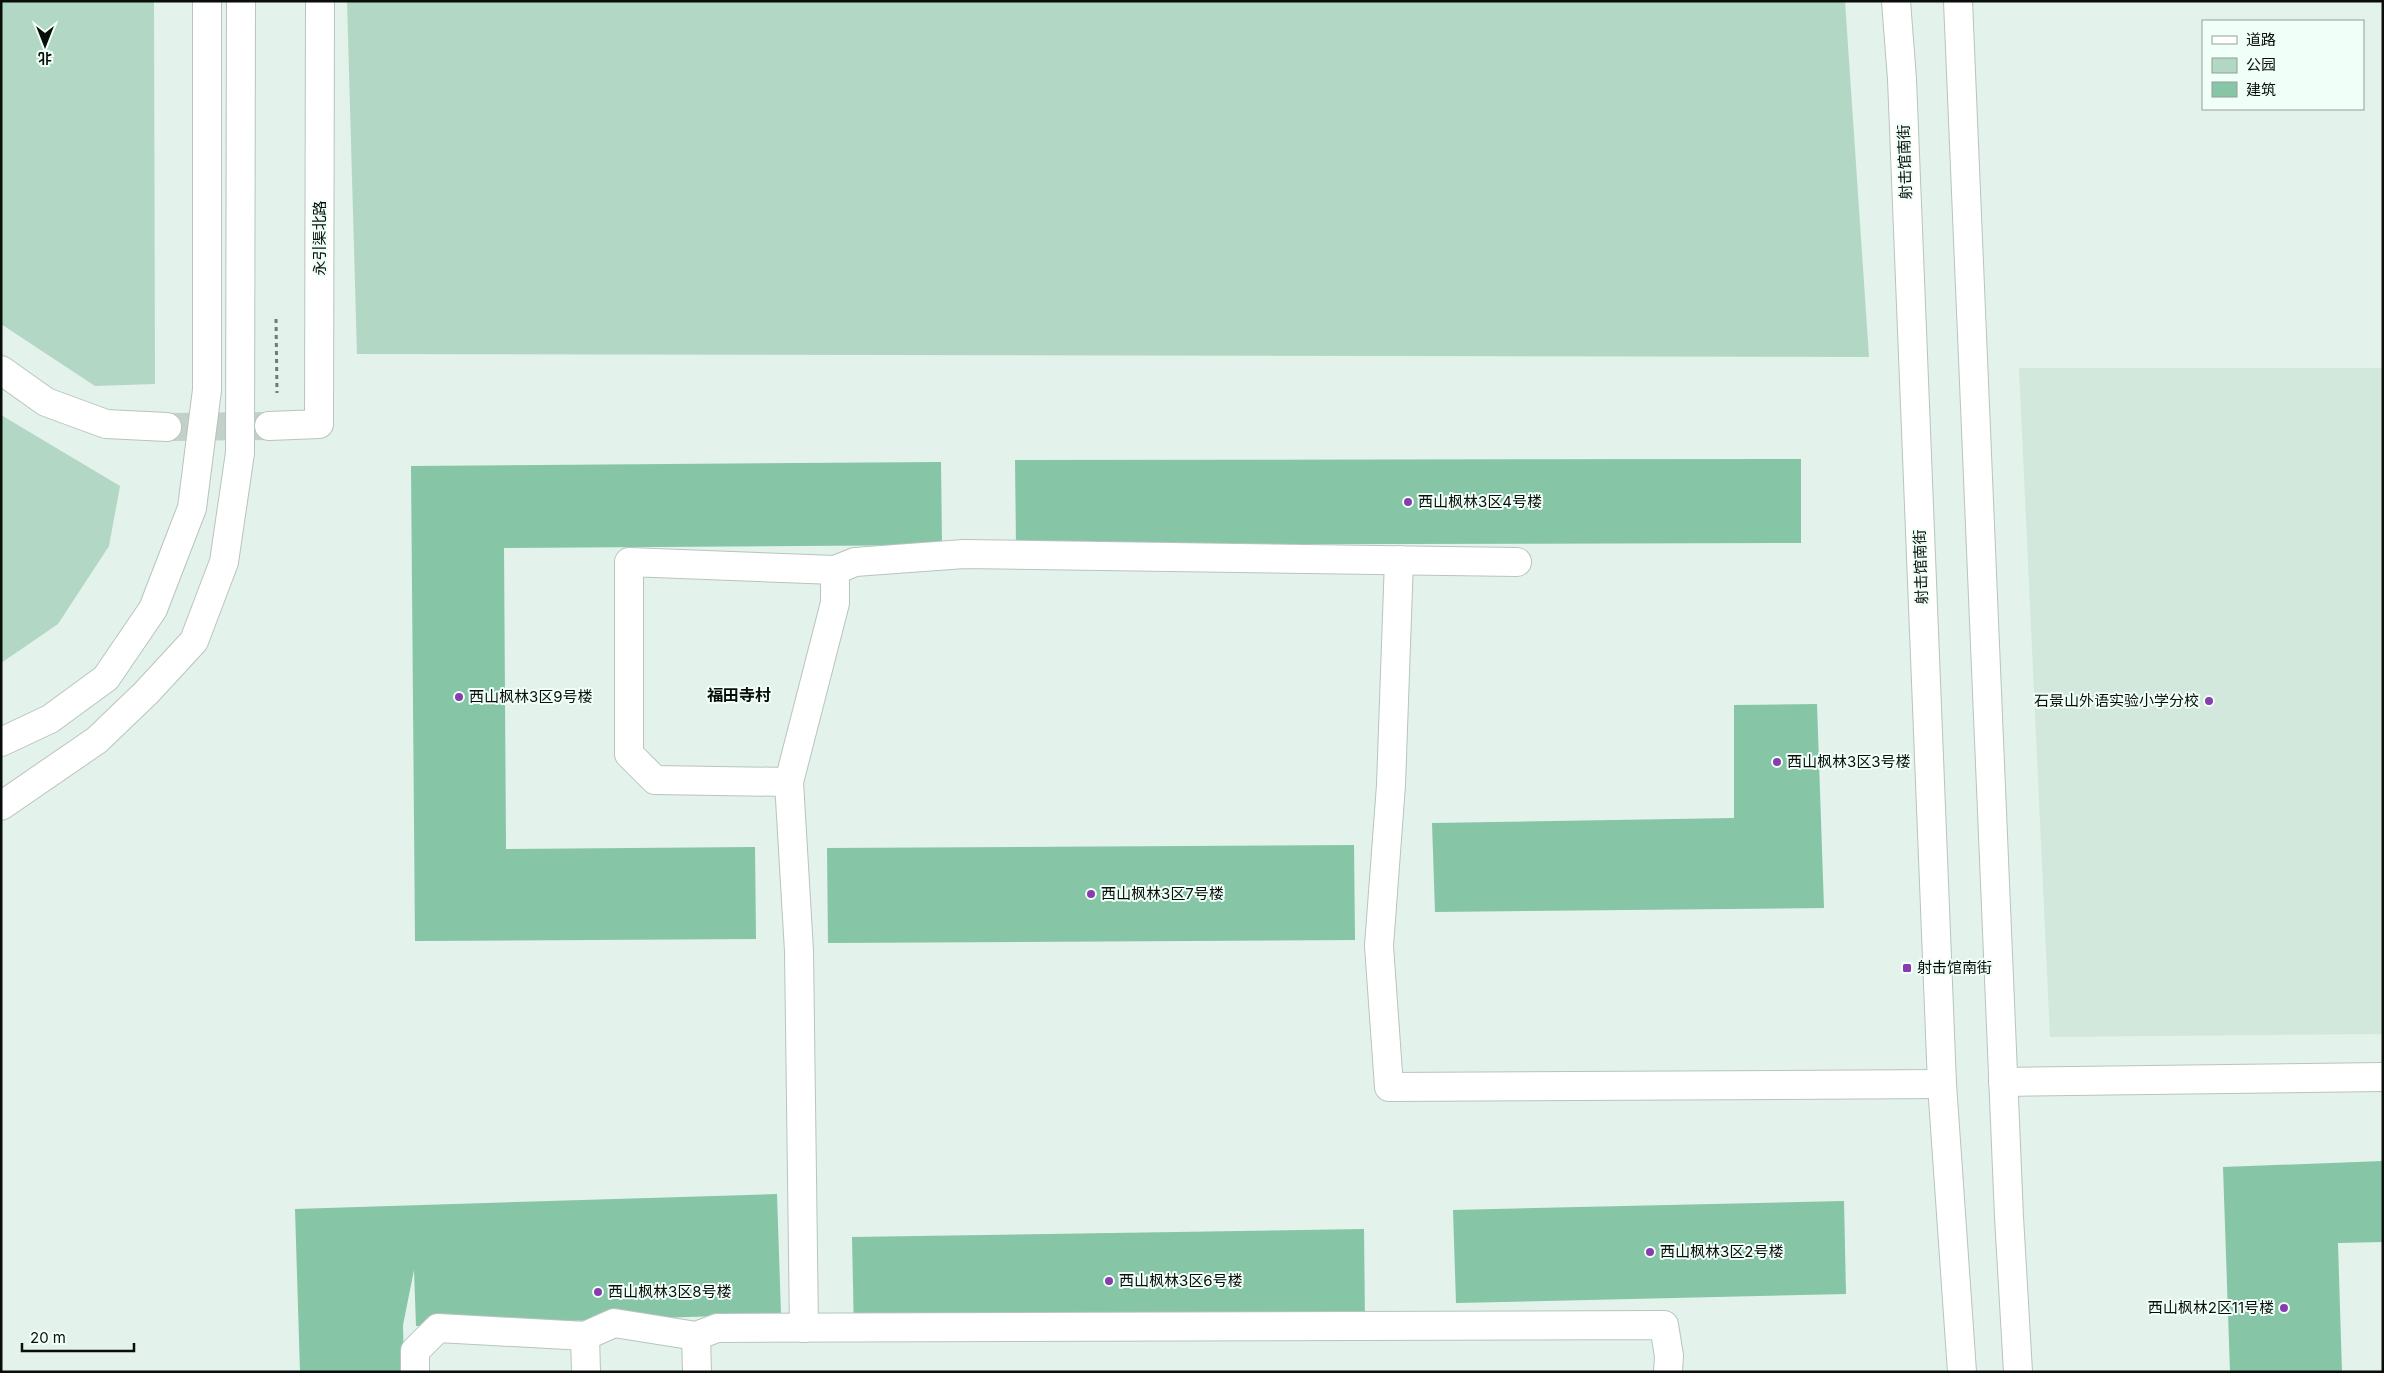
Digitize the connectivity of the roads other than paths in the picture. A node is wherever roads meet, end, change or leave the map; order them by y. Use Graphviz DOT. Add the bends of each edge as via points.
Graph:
graph roads {
  1 [pos="207,1"];
  2 [pos="241,1"];
  3 [pos="320,1"];
  4 [pos="1896,1"];
  5 [pos="1958,1"];
  6 [pos="1,370"];
  7 [pos="269,426"];
  8 [pos="167,427"];
  9 [pos="1399,560"];
  10 [pos="1517,562"];
  11 [pos="835,570"];
  12 [pos="1,742"];
  13 [pos="789,782"];
  14 [pos="1,806"];
  15 [pos="2383,1077"];
  16 [pos="2003,1082"];
  17 [pos="1942,1084"];
  18 [pos="804,1328"];
  19 [pos="585,1336"];
  20 [pos="696,1336"];
  21 [pos="416,1372"];
  22 [pos="586,1372"];
  23 [pos="697,1372"];
  24 [pos="1668,1372"];
  25 [pos="1962,1372"];
  26 [pos="2018,1372"];
  1 -- 12 [label="main road" via="207,390 192,508 152,609 106,678 50,719"];
  2 -- 14 [label="main road" via="240,453 224,562 194,641 188,648 97,740"];
  3 -- 7 [label="main road, 永引渠北路" via="319,424"];
  4 -- 17 [label="main road, 射击馆南街" via="1902,79"];
  5 -- 16 [label="main road"];
  6 -- 8 [label="main road" via="46,402 106,424"];
  9 -- 10 [label="main road"];
  9 -- 11 [label="main road" via="964,554 856,562"];
  9 -- 17 [label="main road" via="1391,785 1378,946 1389,1087"];
  11 -- 13 [label="main road" via="835,603"];
  11 -- 13 [label="main road" via="629,562 629,754 655,780"];
  13 -- 18 [label="main road" via="799,951"];
  15 -- 16 [label="main road"];
  16 -- 26 [label="main road"];
  17 -- 25 [label="main road, 射击馆南街"];
  18 -- 20 [label="main road" via="717,1328"];
  18 -- 24 [label="main road" via="1664,1325"];
  19 -- 20 [label="main road" via="614,1323"];
  19 -- 21 [label="main road" via="438,1328 416,1351"];
  19 -- 22 [label="main road"];
  20 -- 23 [label="main road"];
}
